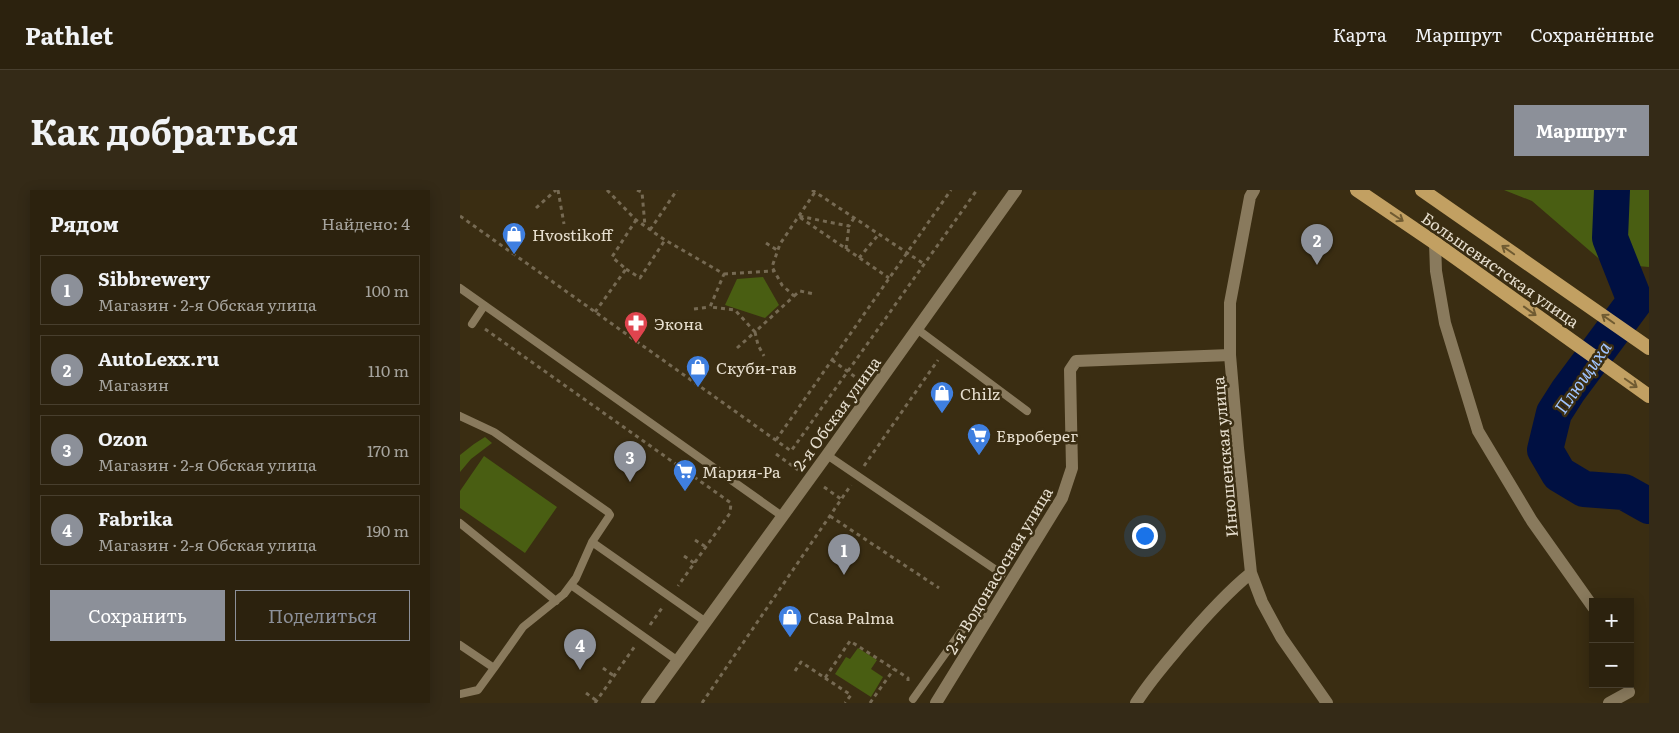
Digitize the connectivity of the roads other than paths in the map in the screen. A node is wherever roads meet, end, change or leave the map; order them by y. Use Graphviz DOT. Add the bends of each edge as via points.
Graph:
graph roads {
  1 [pos="1016,190"];
  2 [pos="1254,190"];
  3 [pos="1357,190"];
  4 [pos="1422,190"];
  5 [pos="1435,243"];
  6 [pos="460,288"];
  7 [pos="484,306"];
  8 [pos="473,323"];
  9 [pos="917,329"];
  10 [pos="1644,344"];
  11 [pos="1230,355"];
  12 [pos="1649,396"];
  13 [pos="1027,411"];
  14 [pos="460,416"];
  15 [pos="827,455"];
  16 [pos="782,516"];
  17 [pos="460,523"];
  18 [pos="592,542"];
  19 [pos="1252,573"];
  20 [pos="571,585"];
  21 [pos="556,600"];
  22 [pos="1589,601"];
  23 [pos="706,622"];
  24 [pos="460,644"];
  25 [pos="678,661"];
  26 [pos="494,668"];
  27 [pos="1630,693"];
  28 [pos="460,694"];
  29 [pos="913,699"];
  30 [pos="652,701"];
  31 [pos="936,703"];
  32 [pos="1136,703"];
  33 [pos="1327,703"];
  34 [pos="1609,703"];
  1 -- 9 [label="street, 2-я Обская улица"];
  2 -- 11 [label="street, Инюшенская улица" via="1230,303"];
  3 -- 5 [label="highway, Большевистская улица, one-way"];
  10 -- 4 [label="highway, Большевистская улица, one-way"];
  5 -- 12 [label="highway, Большевистская улица, one-way"];
  5 -- 22 [label="street" via="1445,323 1478,431 1532,521"];
  6 -- 7 [label="lane"];
  7 -- 8 [label="lane"];
  7 -- 16 [label="lane"];
  9 -- 13 [label="lane"];
  9 -- 15 [label="street, 2-я Обская улица"];
  11 -- 19 [label="street, Инюшенская улица"];
  11 -- 31 [label="street, 2-я Водонасосная улица" via="1076,361 1070,370 1072,468 1062,498"];
  14 -- 18 [label="lane" via="494,432 608,512 609,518"];
  15 -- 16 [label="street, 2-я Обская улица"];
  15 -- 29 [label="lane" via="1002,574"];
  16 -- 23 [label="street, 2-я Обская улица"];
  17 -- 21 [label="lane"];
  18 -- 20 [label="lane"];
  18 -- 23 [label="lane"];
  19 -- 32 [label="street" via="1231,589 1196,628"];
  19 -- 33 [label="street, Инюшенская улица" via="1262,602 1281,637"];
  20 -- 21 [label="lane"];
  20 -- 25 [label="lane"];
  21 -- 26 [label="lane" via="523,627"];
  23 -- 25 [label="street, 2-я Обская улица"];
  24 -- 26 [label="lane"];
  25 -- 30 [label="street, 2-я Обская улица"];
  26 -- 28 [label="lane" via="478,690"];
  27 -- 34 [label="street"];
}
